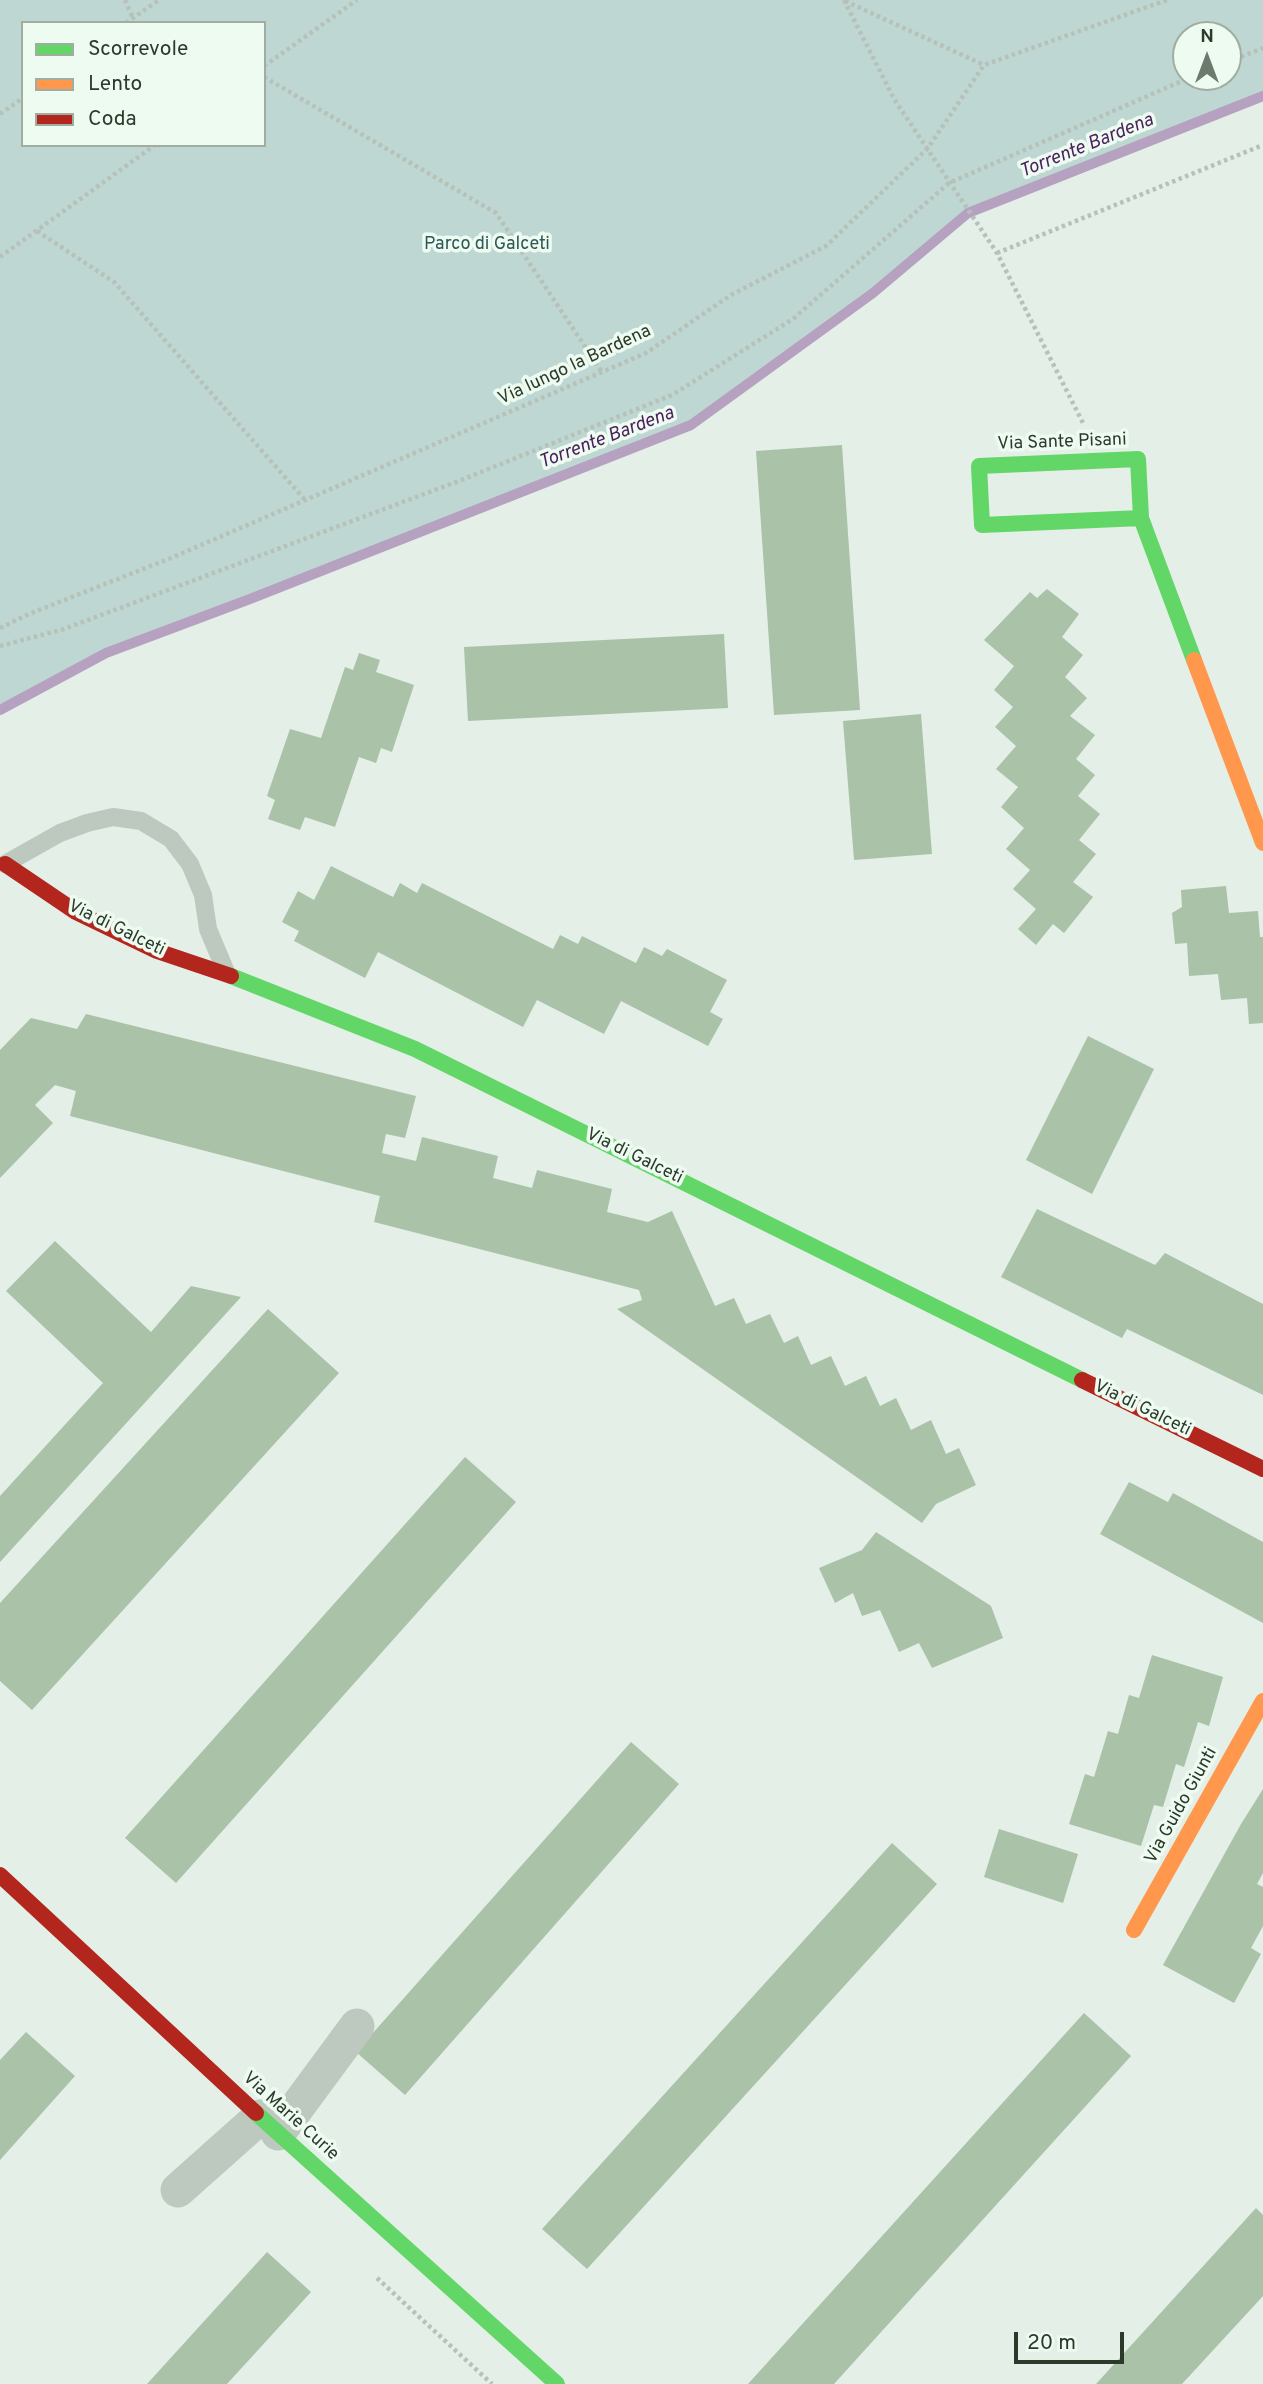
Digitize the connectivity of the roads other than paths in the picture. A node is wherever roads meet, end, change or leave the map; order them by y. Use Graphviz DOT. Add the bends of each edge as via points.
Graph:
graph roads {
  1 [pos="1141,518"];
  2 [pos="1263,844"];
  3 [pos="2,862"];
  4 [pos="228,975"];
  5 [pos="1263,1469"];
  6 [pos="1263,1701"];
  7 [pos="0,1875"];
  8 [pos="1134,1930"];
  9 [pos="357,2025"];
  10 [pos="269,2125"];
  11 [pos="178,2190"];
  12 [pos="557,2384"];
  1 -- 1 [label="street, Via Sante Pisani" via="1138,459 979,466 982,525"];
  1 -- 2 [label="street, Via Sante Pisani"];
  3 -- 4 [label="street, Via di Galceti" via="76,912 157,951"];
  3 -- 4 [label="lane" via="87,823 113,817 141,821 172,839 190,864 203,895 208,929"];
  4 -- 5 [label="street, Via di Galceti" via="415,1049"];
  6 -- 8 [label="street, Via Guido Giunti"];
  7 -- 10 [label="street, Via Marie Curie"];
  9 -- 10 [label="street"];
  10 -- 11 [label="street"];
  10 -- 12 [label="street, Via Marie Curie"];
}
